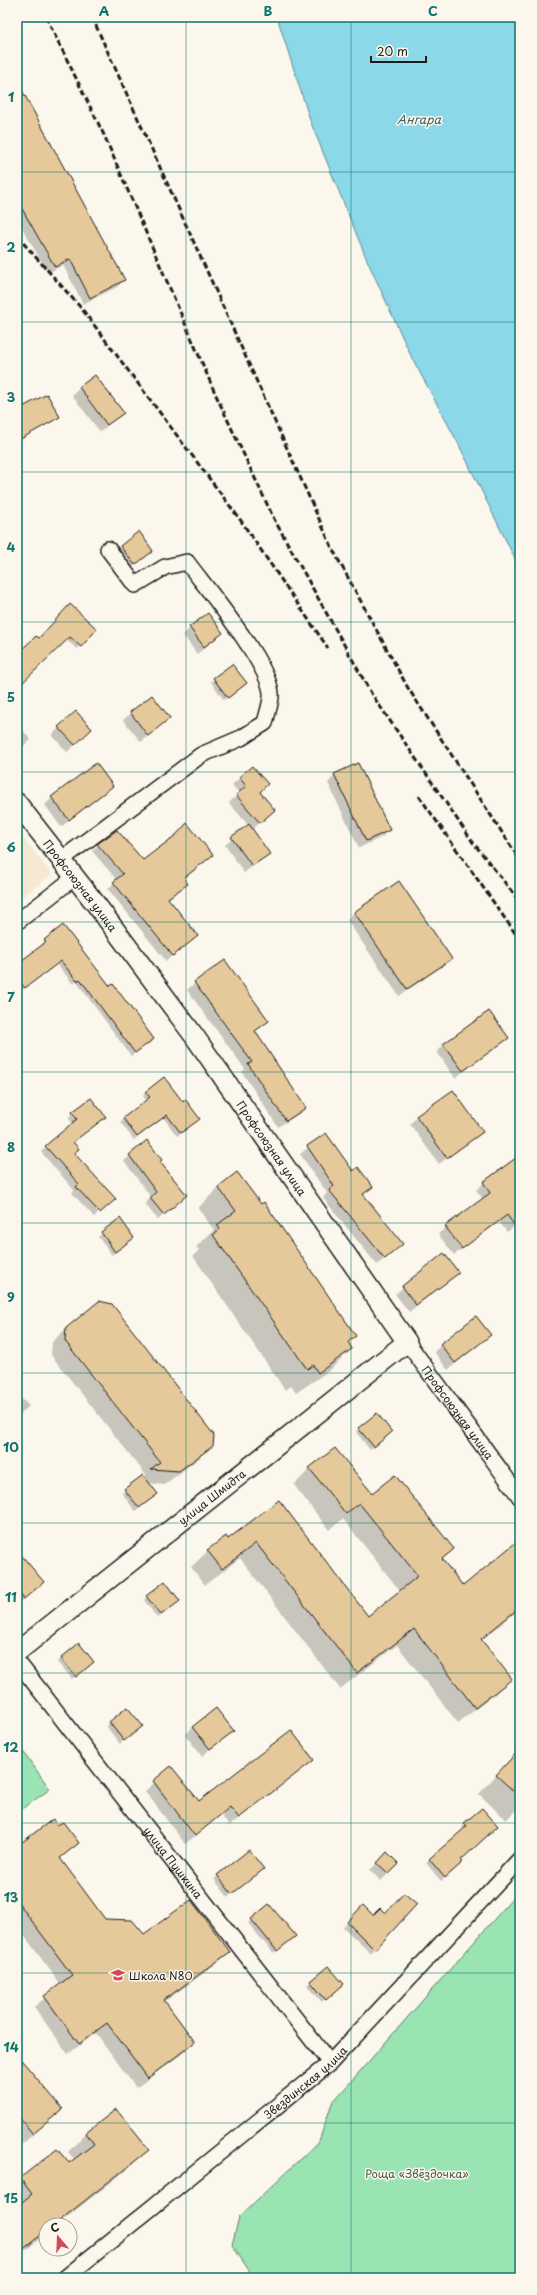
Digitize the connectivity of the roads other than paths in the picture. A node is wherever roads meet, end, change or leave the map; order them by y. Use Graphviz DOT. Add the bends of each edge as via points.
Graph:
graph roads {
  1 [pos="108,549"];
  2 [pos="17,803"];
  3 [pos="61,860"];
  4 [pos="75,877"];
  5 [pos="17,922"];
  6 [pos="408,1342"];
  7 [pos="520,1496"];
  8 [pos="17,1652"];
  9 [pos="17,1661"];
  10 [pos="520,1859"];
  11 [pos="330,2063"];
  12 [pos="65,2278"];
  1 -- 3 [label="street" via="135,585 165,567 187,562 265,671 272,693 265,723 241,738 201,756"];
  2 -- 3 [label="street, Профсоюзная улица"];
  3 -- 4 [label="street, Профсоюзная улица"];
  4 -- 5 [label="street"];
  4 -- 6 [label="street, Профсоюзная улица" via="195,1038"];
  6 -- 7 [label="street, Профсоюзная улица"];
  6 -- 8 [label="street, улица Шмидта"];
  9 -- 11 [label="street, улица Пушкина"];
  10 -- 11 [label="street, Звездинская улица"];
  11 -- 12 [label="street, Звездинская улица"];
}
